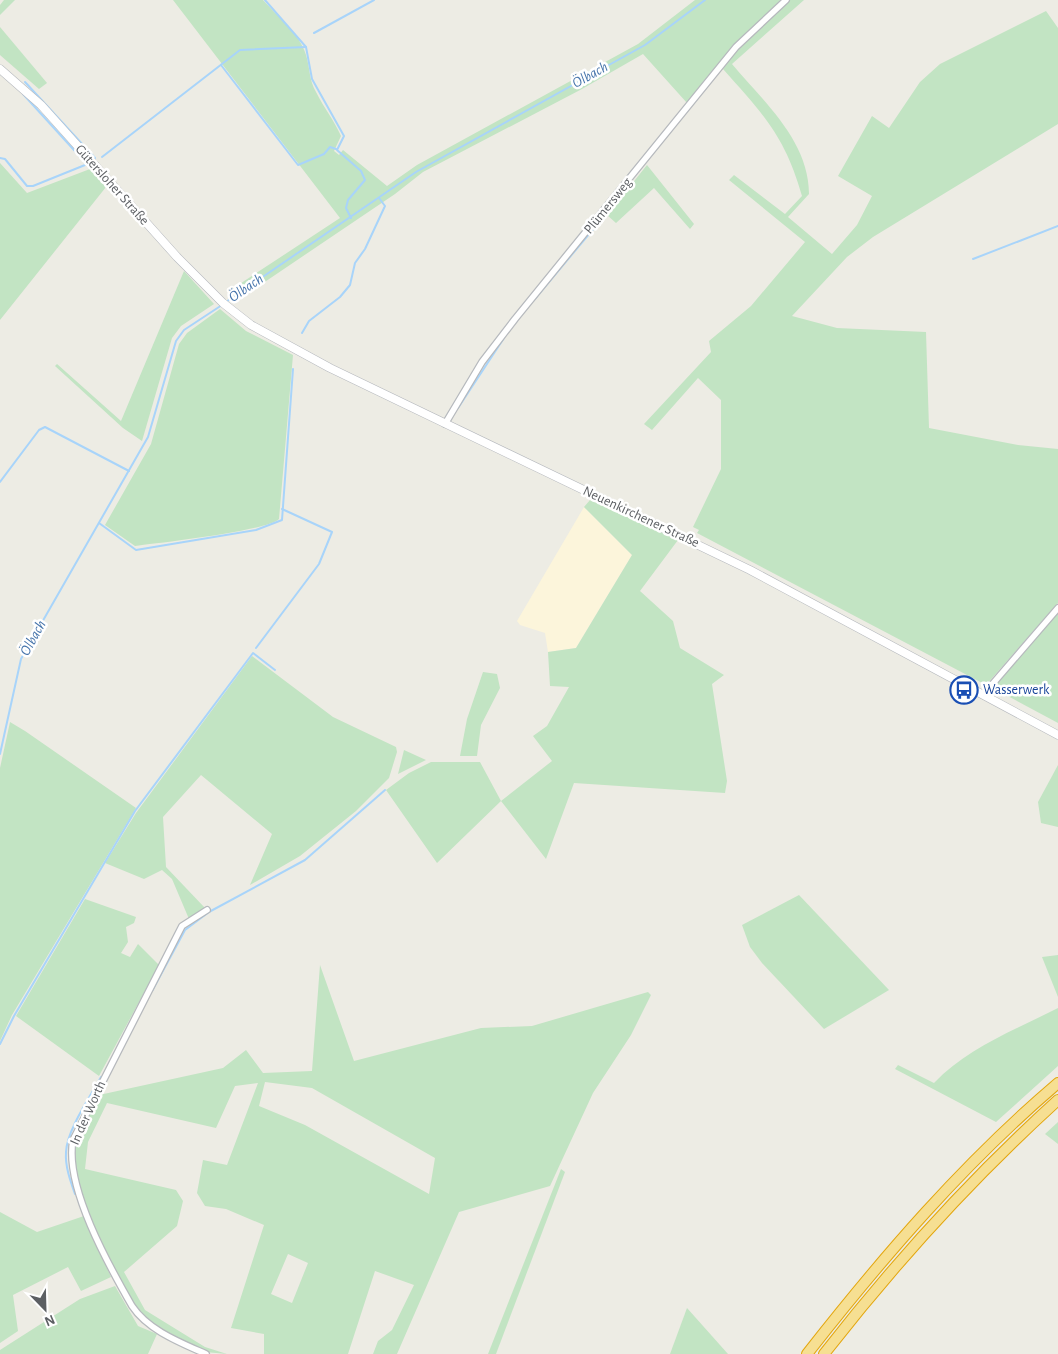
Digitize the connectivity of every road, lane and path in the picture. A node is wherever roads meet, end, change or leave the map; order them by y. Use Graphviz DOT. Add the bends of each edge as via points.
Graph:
graph roads {
  1 [pos="786,0"];
  2 [pos="0,69"];
  3 [pos="223,304"];
  4 [pos="446,424"];
  5 [pos="1058,608"];
  6 [pos="983,695"];
  7 [pos="1058,735"];
  8 [pos="207,910"];
  9 [pos="1058,1083"];
  10 [pos="1058,1100"];
  11 [pos="206,1354"];
  12 [pos="807,1354"];
  13 [pos="824,1354"];
  1 -- 4 [label="street, Plümersweg" via="736,47 515,319 482,362"];
  2 -- 3 [label="main road, Gütersloher Straße" via="41,105 177,258"];
  3 -- 4 [label="main road, Neuenkirchener Straße" via="267,336"];
  4 -- 6 [label="main road, Neuenkirchener Straße" via="750,570"];
  5 -- 6 [label="street"];
  6 -- 7 [label="main road, Neuenkirchener Straße"];
  8 -- 11 [label="street, In der Worth" via="182,926 73,1140 70,1161 84,1207 141,1320"];
  9 -- 12 [label="highway" via="981,1154 922,1216"];
  10 -- 13 [label="highway" via="919,1238"];
}
